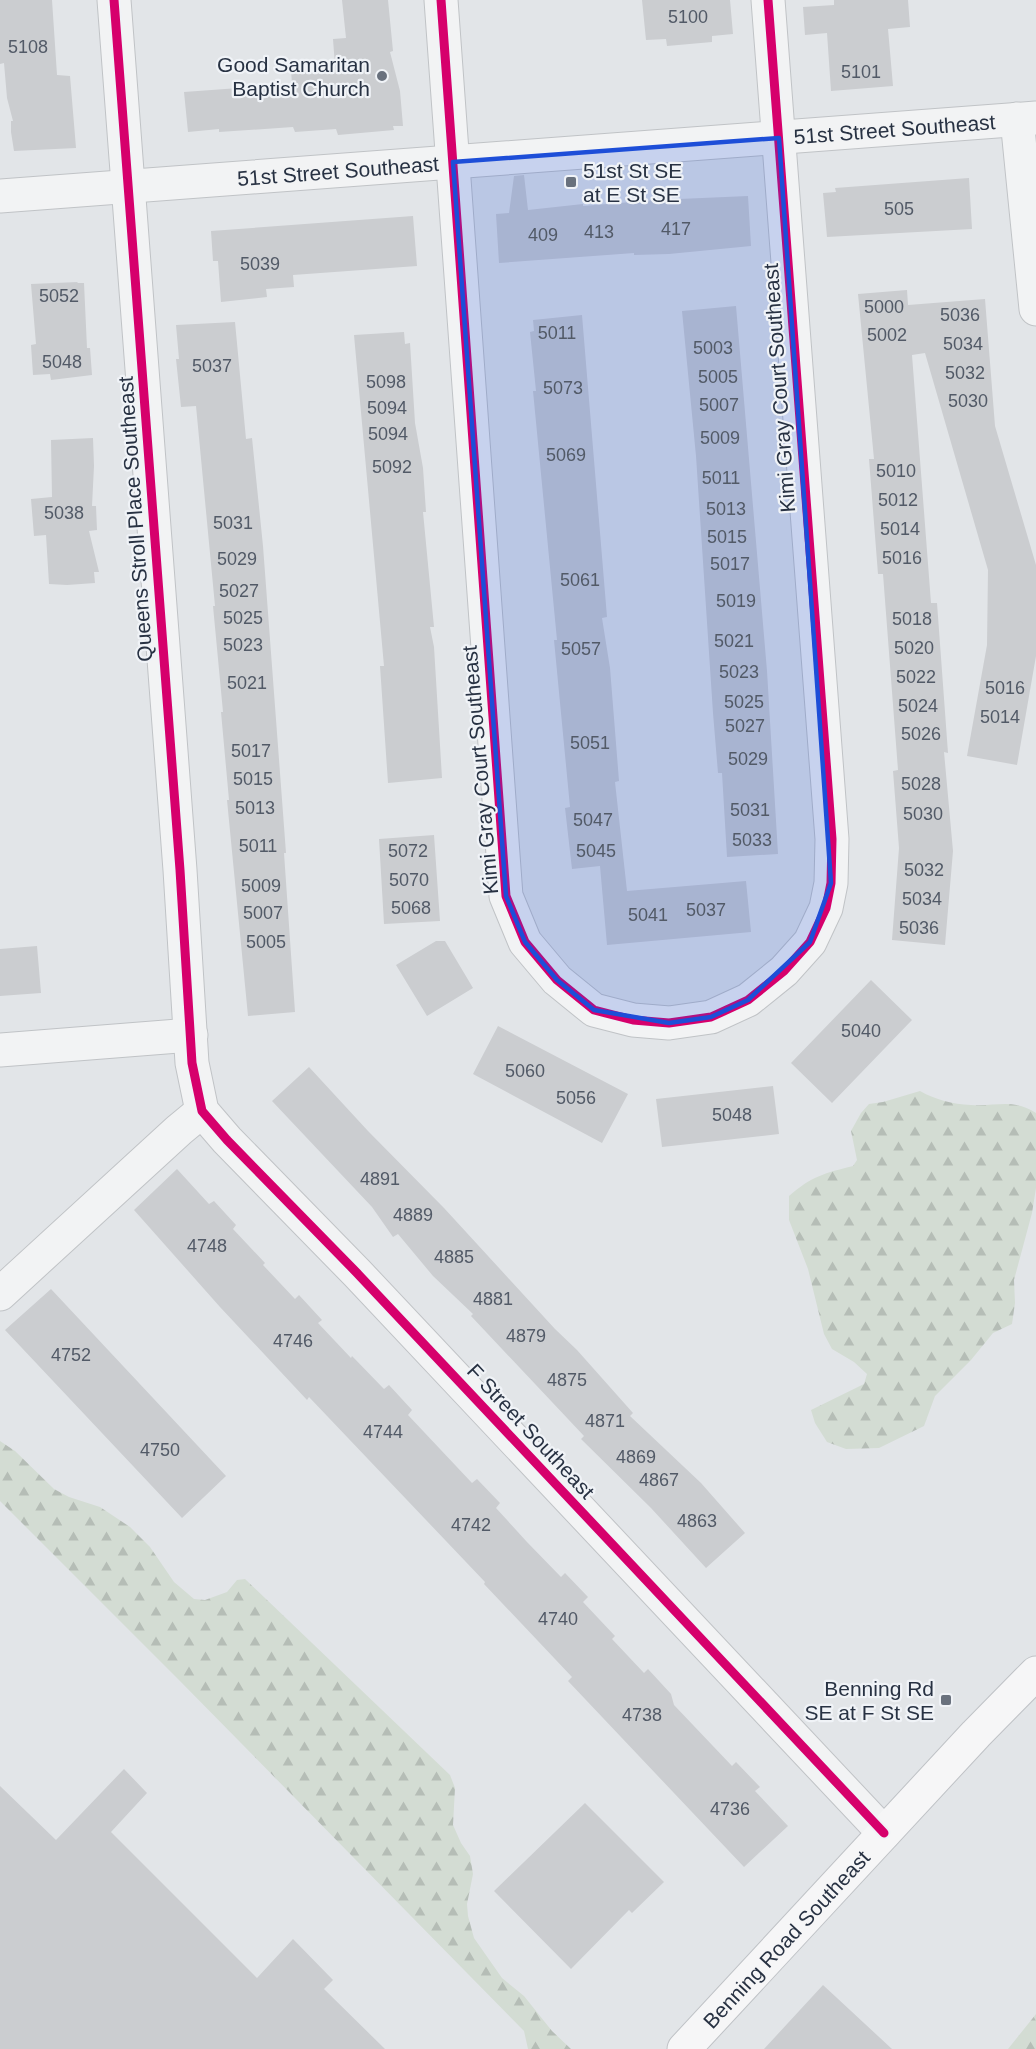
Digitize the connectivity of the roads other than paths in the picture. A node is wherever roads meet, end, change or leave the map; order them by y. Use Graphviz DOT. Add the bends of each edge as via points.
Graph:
graph roads {
  1 [pos="114,0"];
  2 [pos="441,0"];
  3 [pos="768,0"];
  4 [pos="1026,118"];
  5 [pos="779,138"];
  6 [pos="453,162"];
  7 [pos="127,187"];
  8 [pos="0,196"];
  9 [pos="1036,309"];
  10 [pos="191,1035"];
  11 [pos="0,1050"];
  12 [pos="202,1112"];
  13 [pos="0,1294"];
  14 [pos="1036,1673"];
  15 [pos="884,1833"];
  16 [pos="684,2049"];
  1 -- 7 [label="street, Queens Stroll Place Southeast"];
  2 -- 6 [label="street, Kimi Gray Court Southeast"];
  3 -- 5 [label="street"];
  4 -- 5 [label="street, 51st Street Southeast"];
  4 -- 9 [label="street"];
  5 -- 6 [label="street, 51st Street Southeast"];
  5 -- 6 [label="street, Kimi Gray Court Southeast" via="832,839 831,883 826,908 810,942 784,971 748,1000 711,1017 669,1023 633,1020 594,1010 557,980 525,942 506,896"];
  6 -- 7 [label="street, 51st Street Southeast"];
  7 -- 8 [label="street, 51st Street Southeast"];
  7 -- 10 [label="street, Queens Stroll Place Southeast"];
  10 -- 11 [label="street"];
  10 -- 12 [label="street, F Street Southeast"];
  12 -- 13 [label="street"];
  12 -- 15 [label="street, F Street Southeast"];
  14 -- 15 [label="main road, Benning Road Southeast"];
  15 -- 16 [label="main road, Benning Road Southeast"];
}
